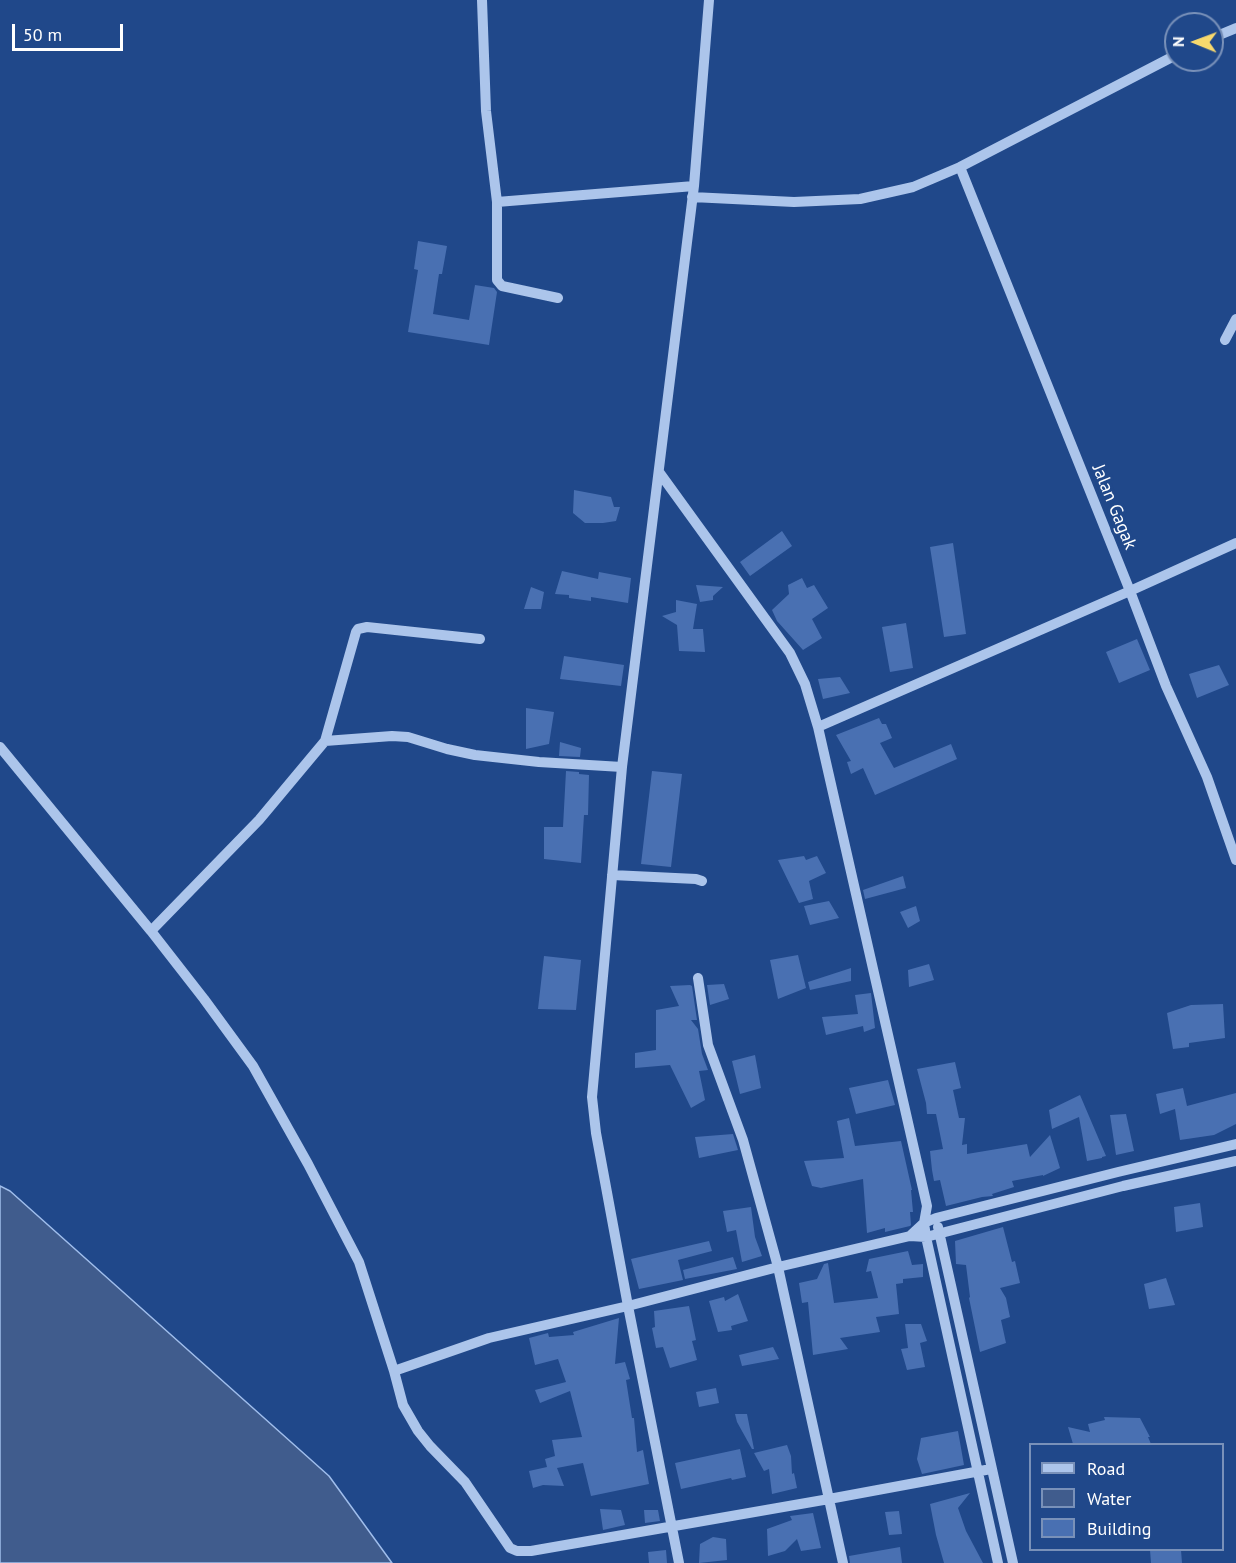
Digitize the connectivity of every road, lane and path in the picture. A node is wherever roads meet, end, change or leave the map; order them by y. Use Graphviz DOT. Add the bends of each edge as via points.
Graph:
graph roads {
  1 [pos="482,0"];
  2 [pos="708,0"];
  3 [pos="1164,61"];
  4 [pos="960,167"];
  5 [pos="693,191"];
  6 [pos="496,202"];
  7 [pos="558,298"];
  8 [pos="1236,319"];
  9 [pos="1224,340"];
  10 [pos="659,472"];
  11 [pos="1236,543"];
  12 [pos="1131,591"];
  13 [pos="480,639"];
  14 [pos="818,727"];
  15 [pos="325,741"];
  16 [pos="0,747"];
  17 [pos="622,767"];
  18 [pos="1236,860"];
  19 [pos="612,875"];
  20 [pos="702,881"];
  21 [pos="151,932"];
  22 [pos="698,978"];
  23 [pos="1236,1144"];
  24 [pos="1236,1161"];
  25 [pos="927,1206"];
  26 [pos="936,1218"];
  27 [pos="924,1223"];
  28 [pos="939,1233"];
  29 [pos="910,1236"];
  30 [pos="926,1237"];
  31 [pos="778,1267"];
  32 [pos="628,1306"];
  33 [pos="394,1371"];
  34 [pos="991,1468"];
  35 [pos="978,1471"];
  36 [pos="830,1499"];
  37 [pos="671,1526"];
  38 [pos="679,1563"];
  39 [pos="843,1563"];
  40 [pos="998,1563"];
  41 [pos="1013,1563"];
  1 -- 6 [label="street" via="486,111"];
  2 -- 5 [label="street"];
  3 -- 4 [label="street"];
  4 -- 5 [label="street" via="913,187 860,199 794,202"];
  4 -- 12 [label="street, Jalan Gagak"];
  5 -- 6 [label="street"];
  5 -- 10 [label="street"];
  6 -- 7 [label="street" via="499,284"];
  8 -- 9 [label="street"];
  10 -- 14 [label="street" via="790,652"];
  10 -- 17 [label="street"];
  11 -- 12 [label="street"];
  12 -- 14 [label="street"];
  12 -- 18 [label="street, Jalan Gagak" via="1166,686 1207,777"];
  13 -- 15 [label="street" via="358,629"];
  14 -- 25 [label="street"];
  15 -- 17 [label="street" via="408,737 475,755"];
  15 -- 21 [label="street" via="259,820"];
  16 -- 21 [label="street"];
  17 -- 19 [label="street"];
  19 -- 20 [label="street"];
  19 -- 32 [label="street" via="592,1097"];
  21 -- 33 [label="street" via="253,1066 308,1164 359,1262"];
  22 -- 31 [label="street" via="708,1045 743,1140"];
  23 -- 26 [label="street"];
  24 -- 28 [label="street"];
  25 -- 26 [label="street"];
  25 -- 27 [label="street"];
  26 -- 27 [label="street"];
  26 -- 28 [label="street"];
  27 -- 29 [label="street"];
  27 -- 30 [label="street"];
  28 -- 30 [label="street"];
  28 -- 34 [label="street"];
  29 -- 30 [label="street"];
  29 -- 31 [label="street"];
  30 -- 35 [label="street"];
  31 -- 32 [label="street"];
  31 -- 36 [label="street"];
  32 -- 33 [label="street" via="489,1338"];
  32 -- 37 [label="street"];
  33 -- 37 [label="street" via="403,1405 418,1431 465,1482 510,1548 531,1551"];
  34 -- 35 [label="street"];
  34 -- 41 [label="street"];
  35 -- 36 [label="street"];
  35 -- 40 [label="street"];
  36 -- 37 [label="street"];
  36 -- 39 [label="street"];
  37 -- 38 [label="street"];
}
